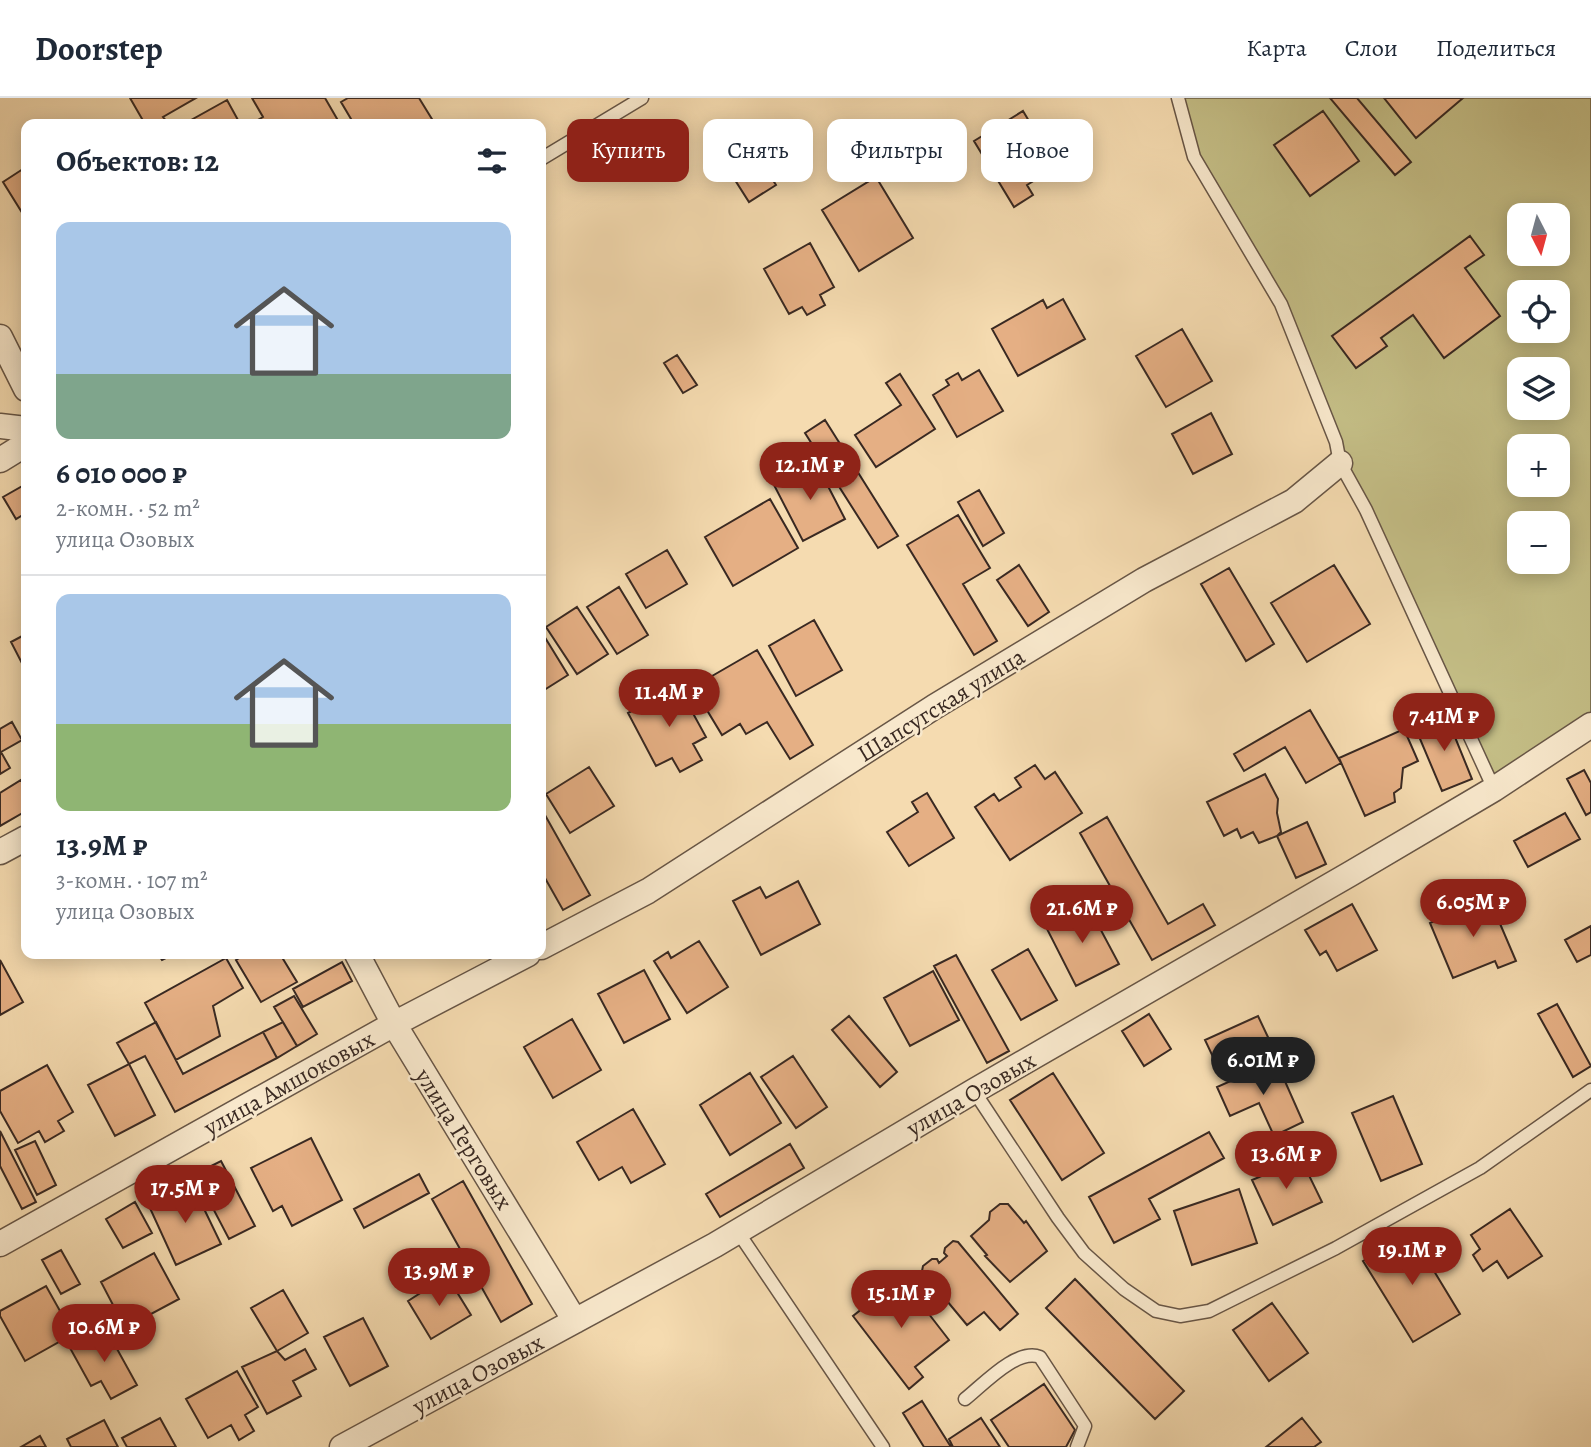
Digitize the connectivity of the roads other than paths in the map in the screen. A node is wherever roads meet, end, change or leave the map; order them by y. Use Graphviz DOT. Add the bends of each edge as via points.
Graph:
graph roads {
  1 [pos="642,98"];
  2 [pos="1178,98"];
  3 [pos="546,156"];
  4 [pos="0,337"];
  5 [pos="21,379"];
  6 [pos="0,426"];
  7 [pos="21,428"];
  8 [pos="21,447"];
  9 [pos="0,460"];
  10 [pos="1340,463"];
  11 [pos="1591,726"];
  12 [pos="1494,789"];
  13 [pos="21,841"];
  14 [pos="0,852"];
  15 [pos="546,944"];
  16 [pos="360,959"];
  17 [pos="518,959"];
  18 [pos="394,1024"];
  19 [pos="1591,1090"];
  20 [pos="974,1091"];
  21 [pos="738,1231"];
  22 [pos="0,1244"];
  23 [pos="575,1321"];
  24 [pos="965,1399"];
  25 [pos="342,1447"];
  26 [pos="883,1447"];
  27 [pos="1077,1447"];
  1 -- 3 [label="lane"];
  2 -- 10 [label="lane" via="1194,157 1281,304 1336,442"];
  4 -- 5 [label="street"];
  6 -- 7 [label="street"];
  8 -- 9 [label="street"];
  10 -- 12 [label="lane"];
  10 -- 15 [label="street, Шапсугская улица" via="1294,501 1144,580 934,707 648,891"];
  11 -- 12 [label="street, улица Озовых"];
  12 -- 20 [label="street, улица Озовых"];
  13 -- 14 [label="street"];
  16 -- 18 [label="street, улица Герговых"];
  17 -- 18 [label="street"];
  18 -- 22 [label="street, улица Амшоковых"];
  18 -- 23 [label="street, улица Герговых"];
  19 -- 20 [label="lane" via="1480,1168 1336,1248 1209,1311 1180,1316 1156,1311 1084,1253"];
  20 -- 21 [label="street, улица Озовых"];
  21 -- 23 [label="street, улица Озовых"];
  21 -- 26 [label="lane"];
  23 -- 25 [label="street, улица Озовых"];
  24 -- 27 [label="lane" via="1015,1359 1027,1354 1040,1357 1085,1426"];
}
